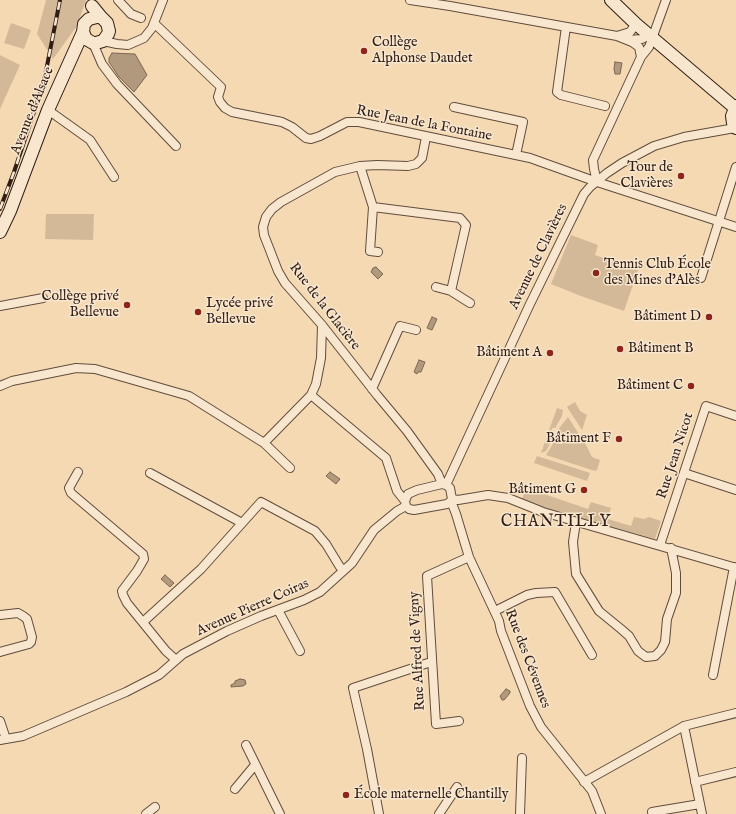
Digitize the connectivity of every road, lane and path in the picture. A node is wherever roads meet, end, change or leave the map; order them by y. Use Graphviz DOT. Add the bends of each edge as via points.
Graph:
graph roads {
  1 [pos="118,0"];
  2 [pos="163,0"];
  3 [pos="410,0"];
  4 [pos="611,0"];
  5 [pos="666,0"];
  6 [pos="92,3"];
  7 [pos="95,18"];
  8 [pos="141,18"];
  9 [pos="636,24"];
  10 [pos="153,26"];
  11 [pos="566,27"];
  12 [pos="617,36"];
  13 [pos="651,36"];
  14 [pos="96,38"];
  15 [pos="627,40"];
  16 [pos="641,57"];
  17 [pos="605,106"];
  18 [pos="454,107"];
  19 [pos="735,107"];
  20 [pos="48,110"];
  21 [pos="736,128"];
  22 [pos="426,137"];
  23 [pos="176,146"];
  24 [pos="516,155"];
  25 [pos="360,166"];
  26 [pos="736,167"];
  27 [pos="114,177"];
  28 [pos="597,182"];
  29 [pos="373,207"];
  30 [pos="719,222"];
  31 [pos="1,227"];
  32 [pos="736,228"];
  33 [pos="378,252"];
  34 [pos="701,278"];
  35 [pos="436,287"];
  36 [pos="451,291"];
  37 [pos="43,298"];
  38 [pos="470,303"];
  39 [pos="0,306"];
  40 [pos="322,326"];
  41 [pos="416,330"];
  42 [pos="0,386"];
  43 [pos="372,389"];
  44 [pos="312,395"];
  45 [pos="736,416"];
  46 [pos="264,443"];
  47 [pos="290,468"];
  48 [pos="78,472"];
  49 [pos="150,473"];
  50 [pos="684,473"];
  51 [pos="444,484"];
  52 [pos="736,490"];
  53 [pos="451,500"];
  54 [pos="406,503"];
  55 [pos="576,522"];
  56 [pos="242,523"];
  57 [pos="660,545"];
  58 [pos="671,548"];
  59 [pos="469,557"];
  60 [pos="735,567"];
  61 [pos="344,570"];
  62 [pos="278,610"];
  63 [pos="495,611"];
  64 [pos="0,615"];
  65 [pos="143,622"];
  66 [pos="300,651"];
  67 [pos="0,652"];
  68 [pos="592,655"];
  69 [pos="176,660"];
  70 [pos="431,662"];
  71 [pos="713,675"];
  72 [pos="736,712"];
  73 [pos="459,721"];
  74 [pos="0,722"];
  75 [pos="684,726"];
  76 [pos="3,740"];
  77 [pos="246,745"];
  78 [pos="522,758"];
  79 [pos="255,765"];
  80 [pos="736,772"];
  81 [pos="584,782"];
  82 [pos="695,782"];
  83 [pos="456,787"];
  84 [pos="235,789"];
  85 [pos="700,804"];
  86 [pos="155,807"];
  87 [pos="652,812"];
  88 [pos="146,814"];
  89 [pos="280,814"];
  90 [pos="379,814"];
  91 [pos="439,814"];
  92 [pos="520,814"];
  93 [pos="602,814"];
  94 [pos="702,814"];
  1 -- 8 [label="street" via="131,14"];
  2 -- 10 [label="street"];
  3 -- 11 [label="street"];
  4 -- 9 [label="main road"];
  5 -- 13 [label="street"];
  6 -- 7 [label="main road, Avenue d'Alsace"];
  7 -- 14 [label="main road, Avenue d'Alsace" via="84,24"];
  7 -- 14 [label="main road" via="107,23"];
  9 -- 12 [label="street" via="630,32"];
  9 -- 13 [label="main road"];
  10 -- 14 [label="street" via="144,38 128,45"];
  10 -- 22 [label="street, Rue Jean de la Fontaine" via="221,87 218,97 220,102 232,112 282,122 306,138 312,139 347,122 359,122"];
  11 -- 12 [label="street"];
  11 -- 17 [label="street" via="557,92"];
  12 -- 15 [label="street"];
  13 -- 15 [label="street"];
  13 -- 16 [label="street" via="649,47"];
  13 -- 19 [label="main road"];
  14 -- 20 [label="main road, Avenue d'Alsace" via="76,46"];
  14 -- 23 [label="street" via="97,54 102,64 117,84"];
  15 -- 16 [label="street" via="639,47"];
  16 -- 28 [label="street" via="594,160"];
  18 -- 24 [label="street" via="523,122"];
  19 -- 21 [label="main road" via="732,116"];
  20 -- 27 [label="street" via="90,140"];
  20 -- 31 [label="main road, Avenue d'Alsace"];
  21 -- 28 [label="street, Avenue de Clavières" via="684,137 654,146 622,163"];
  22 -- 24 [label="street, Rue Jean de la Fontaine"];
  22 -- 25 [label="street, Rue de la Glacière" via="422,158 416,164"];
  24 -- 28 [label="street, Rue Jean de la Fontaine"];
  25 -- 29 [label="street"];
  25 -- 40 [label="street, Rue de la Glacière" via="335,172 272,209 263,226 264,235 285,283"];
  26 -- 30 [label="street"];
  28 -- 30 [label="street, Rue Jean de la Fontaine"];
  28 -- 51 [label="street, Avenue de Clavières" via="584,194"];
  29 -- 33 [label="street" via="370,251"];
  29 -- 36 [label="street" via="460,218 466,225"];
  30 -- 32 [label="street, Rue Jean de la Fontaine"];
  30 -- 34 [label="street"];
  35 -- 36 [label="street"];
  36 -- 38 [label="street"];
  37 -- 39 [label="street"];
  40 -- 43 [label="street, Rue de la Glacière"];
  40 -- 44 [label="street" via="321,358"];
  41 -- 43 [label="street" via="400,326"];
  42 -- 46 [label="street" via="12,381 76,368 95,369 189,396"];
  43 -- 51 [label="street, Rue de la Glacière" via="407,431"];
  44 -- 46 [label="street"];
  44 -- 54 [label="street" via="386,458 397,491"];
  45 -- 50 [label="street, Rue Jean Nicot" via="706,406"];
  46 -- 47 [label="street"];
  48 -- 65 [label="street" via="69,488 71,493 142,554 144,559 122,591 128,604"];
  49 -- 56 [label="street"];
  50 -- 52 [label="street"];
  50 -- 57 [label="street, Rue Jean Nicot"];
  51 -- 53 [label="street, Rue de la Glacière" via="450,488"];
  51 -- 54 [label="street, Avenue Pierre Coiras" via="408,494"];
  53 -- 54 [label="street" via="447,504 414,510 409,509"];
  53 -- 55 [label="street" via="488,495 508,498"];
  53 -- 59 [label="street, Rue des Cévennes"];
  54 -- 61 [label="street, Avenue Pierre Coiras" via="374,530 352,563"];
  55 -- 57 [label="street"];
  55 -- 58 [label="street" via="573,542 576,574 599,611 629,636 638,651 646,657 654,656 665,642 666,619 676,594 676,573"];
  56 -- 61 [label="street" via="261,502 315,531"];
  56 -- 65 [label="street" via="201,569"];
  57 -- 58 [label="street"];
  58 -- 60 [label="street"];
  59 -- 63 [label="street, Rue des Cévennes"];
  59 -- 70 [label="street, Rue Alfred de Vigny" via="427,576"];
  60 -- 71 [label="street"];
  61 -- 62 [label="street, Avenue Pierre Coiras" via="320,592"];
  62 -- 66 [label="street"];
  62 -- 69 [label="street, Avenue Pierre Coiras" via="227,631"];
  63 -- 68 [label="street" via="527,595 555,592"];
  63 -- 81 [label="street, Rue des Cévennes" via="515,671 537,720"];
  64 -- 67 [label="street" via="18,613 23,616 27,620 32,642"];
  65 -- 69 [label="street"];
  69 -- 76 [label="street, Avenue Pierre Coiras" via="159,675 126,692 23,736"];
  70 -- 73 [label="street, Rue Alfred de Vigny" via="436,724"];
  70 -- 90 [label="street" via="352,688"];
  72 -- 75 [label="street"];
  74 -- 76 [label="street"];
  75 -- 81 [label="street"];
  75 -- 82 [label="street"];
  77 -- 79 [label="street"];
  78 -- 92 [label="street"];
  79 -- 84 [label="street"];
  79 -- 89 [label="street"];
  80 -- 82 [label="street"];
  81 -- 93 [label="street, Rue des Cévennes" via="592,791"];
  82 -- 85 [label="street"];
  83 -- 91 [label="street"];
  85 -- 87 [label="street"];
  85 -- 94 [label="street"];
  86 -- 88 [label="street"];
}
